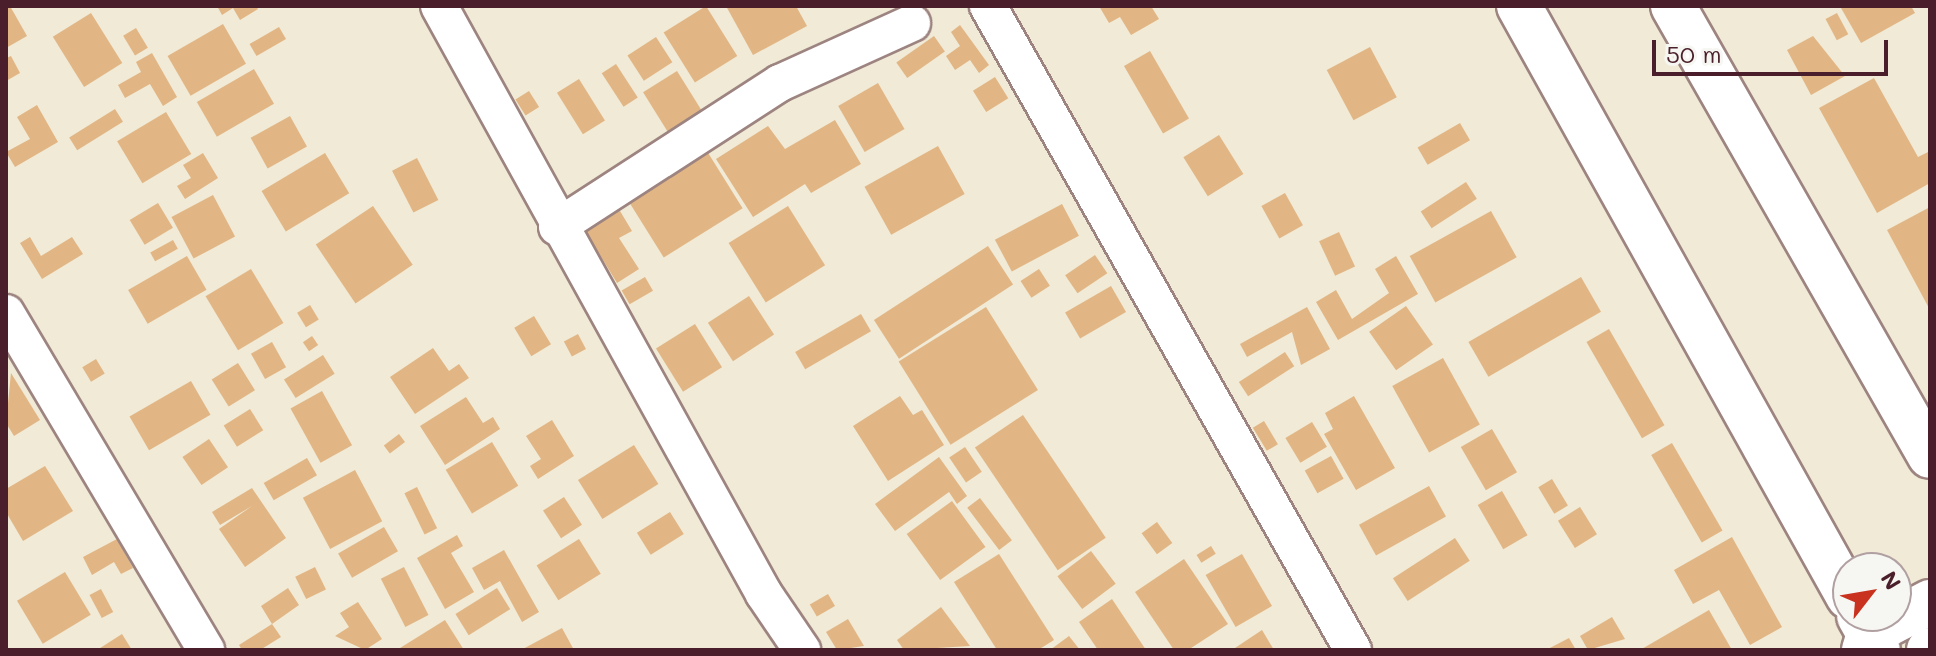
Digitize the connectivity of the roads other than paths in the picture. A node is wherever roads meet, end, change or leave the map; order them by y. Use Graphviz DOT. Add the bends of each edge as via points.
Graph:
graph roads {
  1 [pos="439,6"];
  2 [pos="988,6"];
  3 [pos="1519,6"];
  4 [pos="1673,6"];
  5 [pos="912,23"];
  6 [pos="557,227"];
  7 [pos="6,313"];
  8 [pos="1930,456"];
  9 [pos="1832,567"];
  10 [pos="1930,602"];
  11 [pos="1868,638"];
  12 [pos="206,650"];
  13 [pos="802,650"];
  14 [pos="1353,650"];
  1 -- 6 [label="street"];
  2 -- 14 [label="street"];
  3 -- 9 [label="main road"];
  4 -- 8 [label="main road"];
  5 -- 6 [label="street" via="780,83"];
  6 -- 13 [label="street"];
  7 -- 12 [label="street"];
  10 -- 11 [label="main road"];
}
